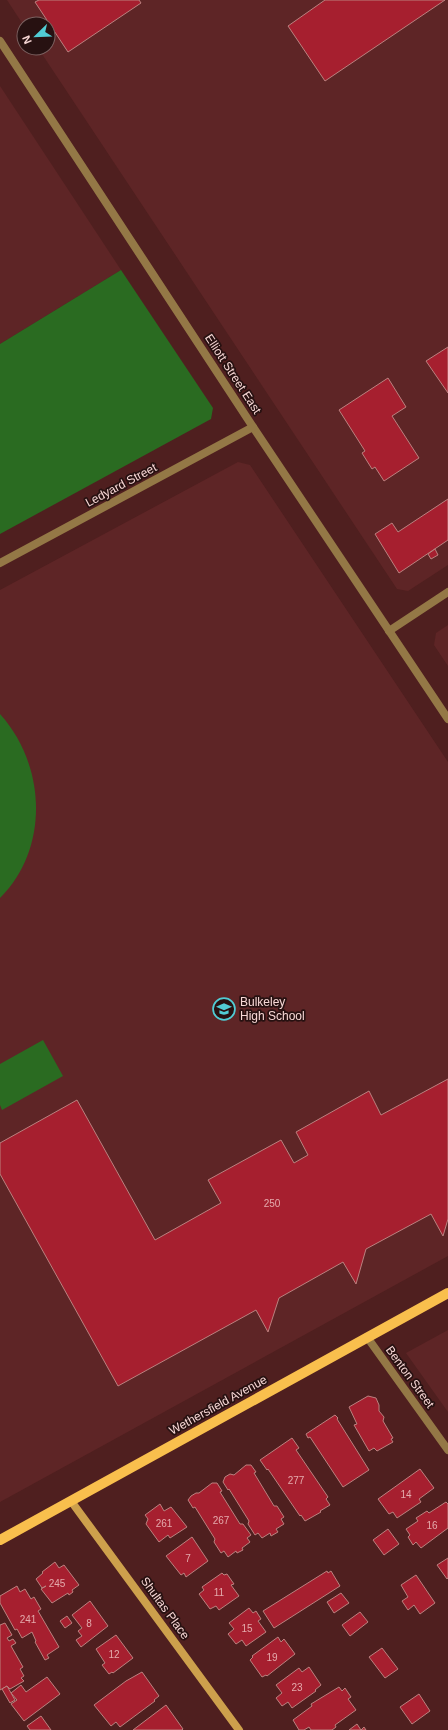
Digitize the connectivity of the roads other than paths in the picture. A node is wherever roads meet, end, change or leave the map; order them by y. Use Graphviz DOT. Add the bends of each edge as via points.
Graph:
graph roads {
  1 [pos="0,41"];
  2 [pos="252,427"];
  3 [pos="0,563"];
  4 [pos="448,592"];
  5 [pos="389,631"];
  6 [pos="448,719"];
  7 [pos="448,1293"];
  8 [pos="367,1337"];
  9 [pos="448,1450"];
  10 [pos="71,1501"];
  11 [pos="0,1540"];
  12 [pos="239,1730"];
  1 -- 2 [label="street, Elliott Street East"];
  2 -- 3 [label="street, Ledyard Street"];
  2 -- 5 [label="street, Elliott Street East"];
  4 -- 5 [label="street"];
  5 -- 6 [label="street, Elliott Street East"];
  7 -- 8 [label="main road, Wethersfield Avenue"];
  8 -- 9 [label="street, Benton Street"];
  8 -- 10 [label="main road, Wethersfield Avenue"];
  10 -- 11 [label="main road, Wethersfield Avenue"];
  10 -- 12 [label="street, Shultas Place"];
}
